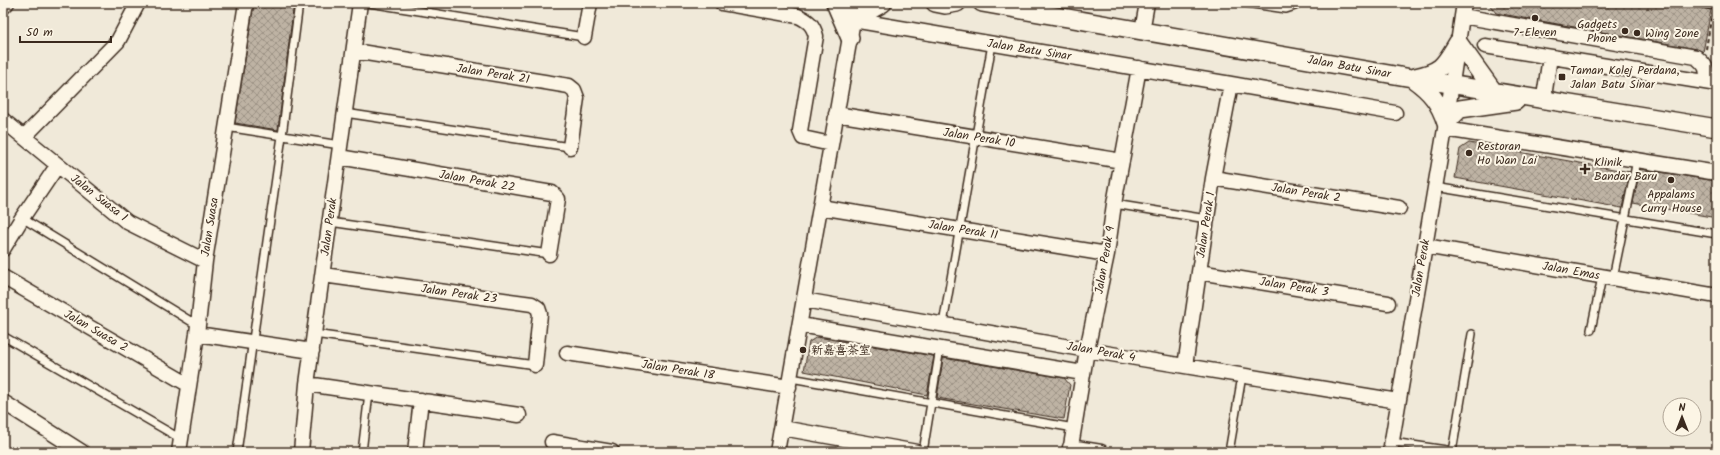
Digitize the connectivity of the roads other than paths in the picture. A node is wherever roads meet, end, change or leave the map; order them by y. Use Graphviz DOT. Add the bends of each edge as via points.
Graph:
graph roads {
  1 [pos="7,3"];
  2 [pos="138,3"];
  3 [pos="246,3"];
  4 [pos="299,3"];
  5 [pos="360,3"];
  6 [pos="369,3"];
  7 [pos="590,3"];
  8 [pos="722,3"];
  9 [pos="834,3"];
  10 [pos="847,3"];
  11 [pos="883,3"];
  12 [pos="935,3"];
  13 [pos="957,3"];
  14 [pos="982,3"];
  15 [pos="1147,3"];
  16 [pos="1246,3"];
  17 [pos="1295,3"];
  18 [pos="1700,3"];
  19 [pos="1259,4"];
  20 [pos="1713,5"];
  21 [pos="3,7"];
  22 [pos="1463,10"];
  23 [pos="853,20"];
  24 [pos="1142,31"];
  25 [pos="584,37"];
  26 [pos="850,38"];
  27 [pos="1458,42"];
  28 [pos="992,44"];
  29 [pos="1485,46"];
  30 [pos="354,51"];
  31 [pos="1550,57"];
  32 [pos="1139,68"];
  33 [pos="1411,78"];
  34 [pos="1712,83"];
  35 [pos="1231,84"];
  36 [pos="1451,84"];
  37 [pos="1494,92"];
  38 [pos="1540,99"];
  39 [pos="345,113"];
  40 [pos="1395,113"];
  41 [pos="836,114"];
  42 [pos="3,120"];
  43 [pos="1445,126"];
  44 [pos="226,127"];
  45 [pos="1717,128"];
  46 [pos="282,136"];
  47 [pos="24,137"];
  48 [pos="975,137"];
  49 [pos="831,144"];
  50 [pos="570,147"];
  51 [pos="340,151"];
  52 [pos="1637,160"];
  53 [pos="1122,161"];
  54 [pos="57,166"];
  55 [pos="1717,173"];
  56 [pos="1213,178"];
  57 [pos="1435,187"];
  58 [pos="1114,204"];
  59 [pos="820,207"];
  60 [pos="1399,208"];
  61 [pos="22,218"];
  62 [pos="1625,218"];
  63 [pos="1207,219"];
  64 [pos="330,222"];
  65 [pos="959,230"];
  66 [pos="1717,234"];
  67 [pos="1424,246"];
  68 [pos="3,249"];
  69 [pos="549,254"];
  70 [pos="1107,254"];
  71 [pos="205,261"];
  72 [pos="1199,272"];
  73 [pos="323,275"];
  74 [pos="3,277"];
  75 [pos="1607,277"];
  76 [pos="1717,296"];
  77 [pos="804,300"];
  78 [pos="1388,303"];
  79 [pos="800,324"];
  80 [pos="943,324"];
  81 [pos="197,329"];
  82 [pos="1591,330"];
  83 [pos="314,334"];
  84 [pos="1472,334"];
  85 [pos="3,336"];
  86 [pos="254,342"];
  87 [pos="940,348"];
  88 [pos="1087,350"];
  89 [pos="312,351"];
  90 [pos="567,353"];
  91 [pos="535,365"];
  92 [pos="1184,366"];
  93 [pos="1083,372"];
  94 [pos="1242,376"];
  95 [pos="790,382"];
  96 [pos="308,384"];
  97 [pos="189,385"];
  98 [pos="369,393"];
  99 [pos="421,400"];
  100 [pos="1398,401"];
  101 [pos="3,402"];
  102 [pos="931,402"];
  103 [pos="520,415"];
  104 [pos="782,428"];
  105 [pos="1074,428"];
  106 [pos="552,442"];
  107 [pos="180,446"];
  108 [pos="1391,447"];
  109 [pos="1070,449"];
  110 [pos="1452,451"];
  111 [pos="82,452"];
  112 [pos="237,452"];
  113 [pos="301,452"];
  114 [pos="362,452"];
  115 [pos="415,452"];
  116 [pos="612,452"];
  117 [pos="777,452"];
  118 [pos="917,452"];
  119 [pos="922,452"];
  120 [pos="1101,452"];
  121 [pos="1229,452"];
  1 -- 21 [label="street"];
  2 -- 47 [label="street" via="118,41"];
  3 -- 44 [label="street, Jalan Suasa"];
  4 -- 46 [label="lane"];
  5 -- 30 [label="street, Jalan Perak"];
  6 -- 25 [label="lane"];
  7 -- 25 [label="street"];
  8 -- 49 [label="street" via="798,16 813,25 816,36 800,131 803,138"];
  9 -- 26 [label="street"];
  10 -- 23 [label="street"];
  11 -- 23 [label="street"];
  12 -- 13 [label="street"];
  14 -- 24 [label="street, Jalan Batu Sinar"];
  15 -- 24 [label="street"];
  16 -- 19 [label="lane"];
  17 -- 19 [label="lane" via="1295,6 1286,9"];
  18 -- 20 [label="lane"];
  22 -- 27 [label="street, Jalan Perak"];
  22 -- 34 [label="street" via="1696,57 1705,64"];
  23 -- 26 [label="street"];
  23 -- 28 [label="street, Jalan Batu Sinar"];
  24 -- 33 [label="street, Jalan Batu Sinar"];
  26 -- 41 [label="street"];
  27 -- 33 [label="street" via="1439,70"];
  27 -- 36 [label="street, Jalan Perak"];
  27 -- 37 [label="street"];
  28 -- 32 [label="street, Jalan Batu Sinar"];
  28 -- 48 [label="lane"];
  29 -- 31 [label="street"];
  30 -- 39 [label="street, Jalan Perak"];
  30 -- 50 [label="street, Jalan Perak 21" via="570,86 577,98"];
  31 -- 34 [label="street"];
  31 -- 38 [label="street" via="1545,90"];
  32 -- 35 [label="street, Jalan Batu Sinar"];
  32 -- 53 [label="street, Jalan Perak 9"];
  33 -- 36 [label="street, Jalan Batu Sinar"];
  33 -- 43 [label="street" via="1435,98"];
  35 -- 40 [label="street, Jalan Batu Sinar"];
  35 -- 56 [label="street, Jalan Perak 1"];
  36 -- 37 [label="street, Jalan Batu Sinar"];
  36 -- 43 [label="street, Jalan Perak"];
  37 -- 38 [label="street, Jalan Batu Sinar"];
  38 -- 43 [label="street" via="1460,109"];
  38 -- 45 [label="street, Jalan Batu Sinar"];
  39 -- 50 [label="lane"];
  39 -- 51 [label="street, Jalan Perak"];
  41 -- 48 [label="street, Jalan Perak 10"];
  41 -- 49 [label="street"];
  42 -- 47 [label="street, Jalan Suasa 1"];
  43 -- 52 [label="street"];
  43 -- 57 [label="street, Jalan Perak"];
  44 -- 46 [label="lane"];
  44 -- 71 [label="street, Jalan Suasa"];
  46 -- 51 [label="lane"];
  46 -- 86 [label="lane"];
  47 -- 54 [label="street, Jalan Suasa 1"];
  48 -- 53 [label="street, Jalan Perak 10"];
  48 -- 65 [label="lane"];
  49 -- 59 [label="street"];
  51 -- 64 [label="street, Jalan Perak"];
  51 -- 69 [label="street, Jalan Perak 22" via="552,193 558,199"];
  52 -- 55 [label="street"];
  52 -- 62 [label="lane"];
  53 -- 58 [label="street, Jalan Perak 9"];
  54 -- 61 [label="street"];
  54 -- 71 [label="street, Jalan Suasa 1" via="127,222"];
  56 -- 60 [label="street, Jalan Perak 2"];
  56 -- 63 [label="street, Jalan Perak 1"];
  57 -- 62 [label="lane"];
  57 -- 67 [label="street, Jalan Perak"];
  58 -- 63 [label="lane"];
  58 -- 70 [label="street, Jalan Perak 9"];
  59 -- 65 [label="street, Jalan Perak 11"];
  59 -- 77 [label="street"];
  61 -- 68 [label="street"];
  61 -- 81 [label="lane"];
  62 -- 66 [label="lane"];
  62 -- 75 [label="lane"];
  63 -- 72 [label="street, Jalan Perak 1"];
  64 -- 69 [label="lane"];
  64 -- 73 [label="street, Jalan Perak"];
  65 -- 70 [label="street, Jalan Perak 11"];
  65 -- 80 [label="lane"];
  67 -- 75 [label="street, Jalan Emas"];
  67 -- 100 [label="street, Jalan Perak"];
  70 -- 88 [label="street, Jalan Perak 9"];
  71 -- 81 [label="street, Jalan Suasa"];
  72 -- 78 [label="street, Jalan Perak 3"];
  72 -- 92 [label="street, Jalan Perak 1"];
  73 -- 83 [label="street, Jalan Perak"];
  73 -- 91 [label="street, Jalan Perak 23" via="532,304 538,308 540,314"];
  74 -- 97 [label="street, Jalan Suasa 2"];
  75 -- 76 [label="street, Jalan Emas"];
  75 -- 82 [label="lane"];
  77 -- 79 [label="street"];
  77 -- 80 [label="street, Jalan Perak 4"];
  79 -- 87 [label="street, Jalan Perak 4"];
  79 -- 95 [label="street"];
  80 -- 88 [label="street, Jalan Perak 4"];
  81 -- 86 [label="street"];
  81 -- 97 [label="street, Jalan Suasa"];
  83 -- 89 [label="street, Jalan Perak"];
  83 -- 91 [label="lane"];
  84 -- 110 [label="lane"];
  85 -- 107 [label="lane"];
  86 -- 89 [label="street"];
  86 -- 112 [label="lane"];
  87 -- 93 [label="street, Jalan Perak 4"];
  87 -- 102 [label="lane"];
  88 -- 92 [label="street, Jalan Perak 4"];
  88 -- 93 [label="street, Jalan Perak 9"];
  89 -- 96 [label="street, Jalan Perak"];
  90 -- 95 [label="street, Jalan Perak 18"];
  92 -- 94 [label="street, Jalan Perak 4"];
  93 -- 105 [label="street, Jalan Perak 9"];
  94 -- 100 [label="street, Jalan Perak 4"];
  94 -- 121 [label="lane"];
  95 -- 102 [label="lane"];
  95 -- 104 [label="street"];
  96 -- 98 [label="street"];
  96 -- 113 [label="street, Jalan Perak"];
  97 -- 107 [label="street, Jalan Suasa"];
  98 -- 99 [label="street"];
  98 -- 114 [label="lane"];
  99 -- 103 [label="street"];
  99 -- 115 [label="street"];
  100 -- 108 [label="street, Jalan Perak"];
  101 -- 111 [label="street"];
  102 -- 105 [label="lane"];
  102 -- 119 [label="lane"];
  104 -- 117 [label="street"];
  104 -- 118 [label="street"];
  105 -- 109 [label="street, Jalan Perak 9"];
  106 -- 116 [label="street"];
  108 -- 110 [label="lane"];
  109 -- 120 [label="street"];
}
